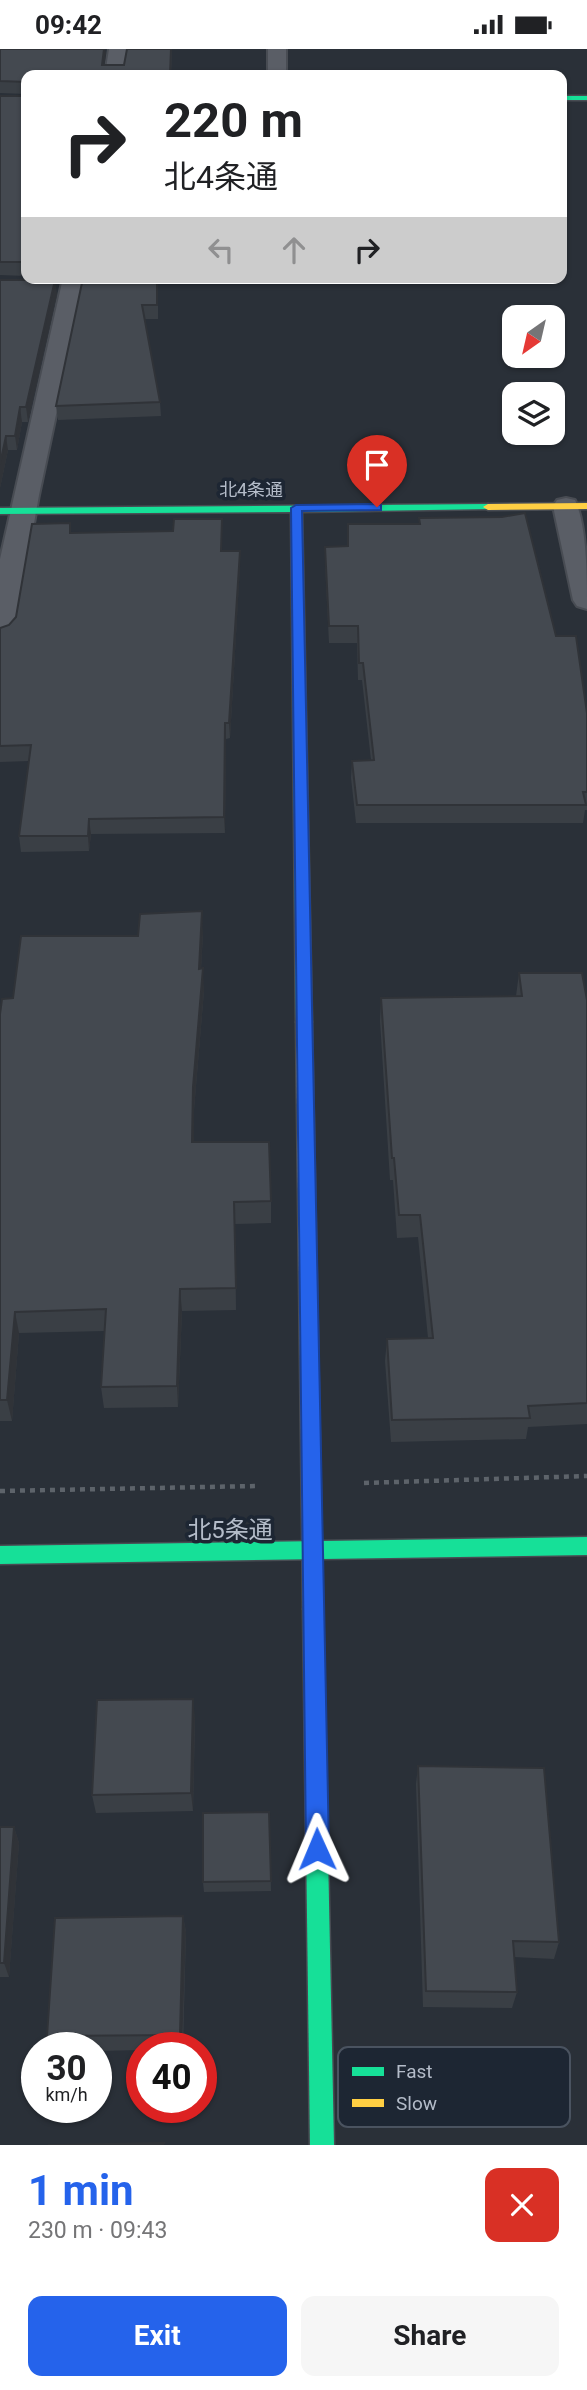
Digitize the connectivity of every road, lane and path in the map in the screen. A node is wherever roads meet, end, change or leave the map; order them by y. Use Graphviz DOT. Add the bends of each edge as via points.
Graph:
graph roads {
  1 [pos="118,49"];
  2 [pos="277,49"];
  3 [pos="115,70"];
  4 [pos="277,70"];
  5 [pos="567,98"];
  6 [pos="587,98"];
  7 [pos="65,284"];
  8 [pos="577,506"];
  9 [pos="296,508"];
  10 [pos="11,511"];
  11 [pos="587,600"];
  12 [pos="0,632"];
  13 [pos="587,1546"];
  14 [pos="313,1552"];
  15 [pos="0,1555"];
  16 [pos="322,2145"];
  1 -- 3 [label="street"];
  2 -- 4 [label="street"];
  5 -- 6 [label="street"];
  7 -- 10 [label="street"];
  8 -- 9 [label="street, 北4条通"];
  8 -- 11 [label="street"];
  9 -- 10 [label="street, 北4条通"];
  9 -- 14 [label="street"];
  10 -- 12 [label="street"];
  13 -- 14 [label="street, 北5条通"];
  14 -- 15 [label="street, 北5条通"];
  14 -- 16 [label="street"];
}
